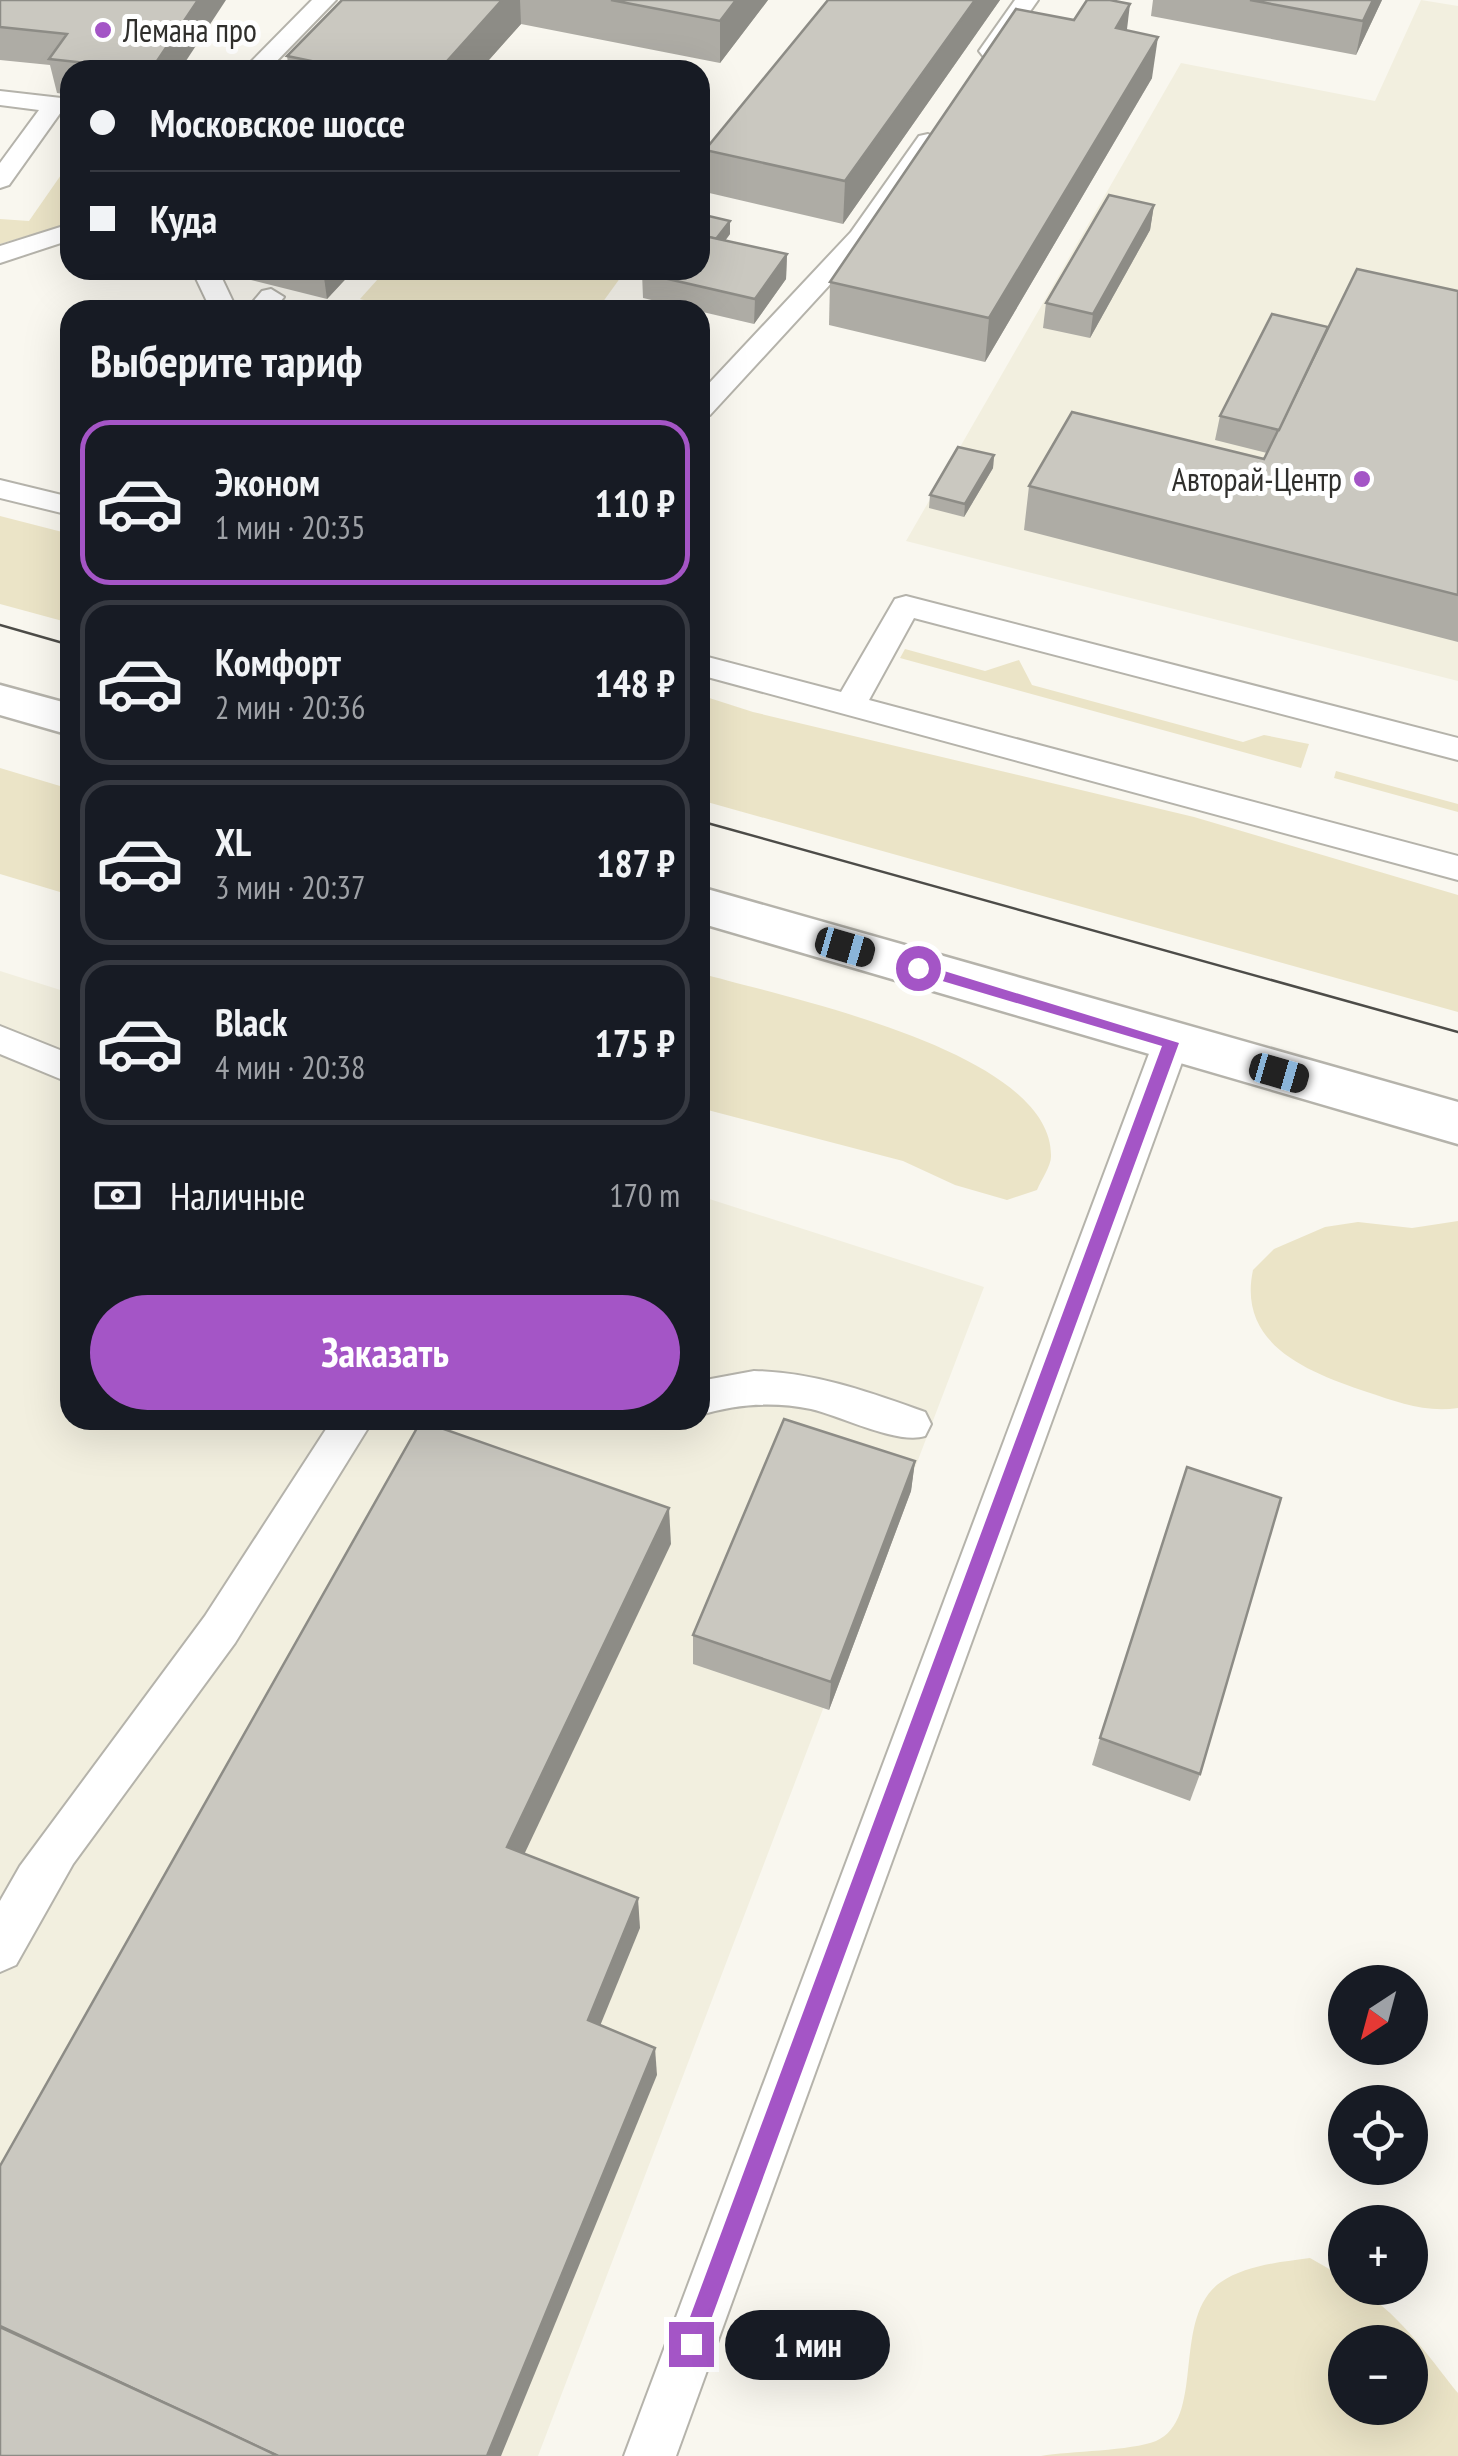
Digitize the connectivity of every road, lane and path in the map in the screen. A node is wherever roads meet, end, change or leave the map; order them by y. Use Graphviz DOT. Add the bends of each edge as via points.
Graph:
graph roads {
  1 [pos="325,0"];
  2 [pos="1026,0"];
  3 [pos="265,60"];
  4 [pos="971,79"];
  5 [pos="0,98"];
  6 [pos="60,105"];
  7 [pos="60,107"];
  8 [pos="938,126"];
  9 [pos="0,180"];
  10 [pos="60,235"];
  11 [pos="0,255"];
  12 [pos="710,398"];
  13 [pos="0,489"];
  14 [pos="60,504"];
  15 [pos="710,668"];
  16 [pos="0,700"];
  17 [pos="851,703"];
  18 [pos="60,717"];
  19 [pos="1458,749"];
  20 [pos="1458,868"];
  21 [pos="710,908"];
  22 [pos="0,1039"];
  23 [pos="1171,1043"];
  24 [pos="60,1065"];
  25 [pos="1458,1122"];
  26 [pos="710,1395"];
  27 [pos="911,1424"];
  28 [pos="347,1430"];
  29 [pos="0,1949"];
  30 [pos="650,2456"];
  1 -- 3 [label="lane"];
  2 -- 4 [label="lane"];
  5 -- 6 [label="lane"];
  7 -- 9 [label="lane"];
  8 -- 12 [label="lane" via="860,238"];
  10 -- 11 [label="lane"];
  13 -- 14 [label="lane"];
  15 -- 17 [label="lane"];
  16 -- 18 [label="main road"];
  17 -- 19 [label="lane" via="906,606"];
  17 -- 20 [label="lane"];
  21 -- 23 [label="main road"];
  22 -- 24 [label="lane"];
  23 -- 25 [label="main road"];
  23 -- 30 [label="lane"];
  26 -- 27 [label="lane" via="772,1385 817,1392"];
  28 -- 29 [label="lane" via="277,1547 47,1858"];
}
